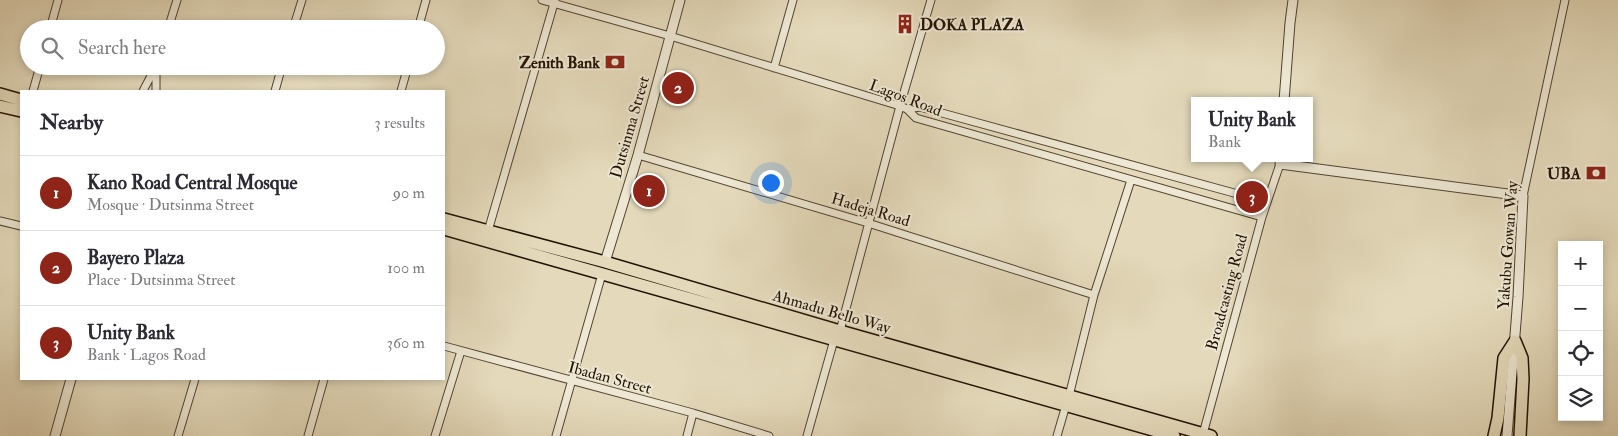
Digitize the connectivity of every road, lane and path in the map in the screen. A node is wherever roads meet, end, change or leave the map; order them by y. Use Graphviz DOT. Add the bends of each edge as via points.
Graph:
graph roads {
  1 [pos="58,0"];
  2 [pos="177,0"];
  3 [pos="302,0"];
  4 [pos="426,0"];
  5 [pos="542,0"];
  6 [pos="680,0"];
  7 [pos="793,0"];
  8 [pos="931,0"];
  9 [pos="1293,0"];
  10 [pos="1565,0"];
  11 [pos="555,2"];
  12 [pos="52,20"];
  13 [pos="171,20"];
  14 [pos="296,20"];
  15 [pos="420,20"];
  16 [pos="670,36"];
  17 [pos="774,68"];
  18 [pos="37,75"];
  19 [pos="152,75"];
  20 [pos="157,75"];
  21 [pos="279,75"];
  22 [pos="405,75"];
  23 [pos="33,90"];
  24 [pos="144,90"];
  25 [pos="156,90"];
  26 [pos="275,90"];
  27 [pos="401,90"];
  28 [pos="0,94"];
  29 [pos="1284,97"];
  30 [pos="20,100"];
  31 [pos="0,106"];
  32 [pos="904,107"];
  33 [pos="20,111"];
  34 [pos="638,155"];
  35 [pos="1281,162"];
  36 [pos="1288,162"];
  37 [pos="1131,180"];
  38 [pos="1523,196"];
  39 [pos="1267,202"];
  40 [pos="1262,216"];
  41 [pos="445,219"];
  42 [pos="0,221"];
  43 [pos="868,222"];
  44 [pos="20,226"];
  45 [pos="445,229"];
  46 [pos="488,231"];
  47 [pos="605,262"];
  48 [pos="602,274"];
  49 [pos="1094,295"];
  50 [pos="837,335"];
  51 [pos="1515,341"];
  52 [pos="445,346"];
  53 [pos="461,351"];
  54 [pos="71,380"];
  55 [pos="194,380"];
  56 [pos="324,380"];
  57 [pos="572,380"];
  58 [pos="1067,401"];
  59 [pos="693,413"];
  60 [pos="1207,435"];
  61 [pos="55,436"];
  62 [pos="178,436"];
  63 [pos="308,436"];
  64 [pos="435,436"];
  65 [pos="556,436"];
  66 [pos="687,436"];
  67 [pos="769,436"];
  68 [pos="807,436"];
  69 [pos="1057,436"];
  70 [pos="1174,436"];
  71 [pos="1494,436"];
  72 [pos="1507,436"];
  73 [pos="1520,436"];
  1 -- 12 [label="street"];
  2 -- 13 [label="street"];
  3 -- 14 [label="street"];
  4 -- 15 [label="street"];
  5 -- 11 [label="street, Lagos Road"];
  6 -- 16 [label="street, Dutsinma Street"];
  7 -- 17 [label="street"];
  8 -- 32 [label="street"];
  9 -- 29 [label="street"];
  10 -- 38 [label="street, Yakubu Gowan Way"];
  11 -- 16 [label="street, Lagos Road"];
  11 -- 46 [label="street"];
  16 -- 17 [label="street, Lagos Road"];
  16 -- 34 [label="street, Dutsinma Street"];
  17 -- 32 [label="street, Lagos Road"];
  18 -- 23 [label="street"];
  19 -- 24 [label="street"];
  20 -- 25 [label="street"];
  21 -- 26 [label="street"];
  22 -- 27 [label="street"];
  28 -- 30 [label="main road"];
  31 -- 33 [label="main road"];
  32 -- 37 [label="street, Lagos Road" via="916,118"];
  32 -- 39 [label="street" via="920,107"];
  32 -- 43 [label="street"];
  34 -- 43 [label="street, Hadeja Road"];
  34 -- 47 [label="street, Dutsinma Street"];
  35 -- 39 [label="street, Broadcasting Road"];
  36 -- 38 [label="street, Broadcasting Road"];
  37 -- 40 [label="street, Lagos Road"];
  37 -- 49 [label="street"];
  38 -- 51 [label="street, Yakubu Gowan Way"];
  39 -- 40 [label="street, Broadcasting Road"];
  40 -- 60 [label="street, Broadcasting Road"];
  41 -- 46 [label="main road, Ahmadu Bello Way"];
  42 -- 44 [label="street"];
  43 -- 49 [label="street, Hadeja Road"];
  43 -- 50 [label="street"];
  45 -- 48 [label="main road, Ahmadu Bello Way"];
  46 -- 47 [label="main road, Ahmadu Bello Way"];
  47 -- 50 [label="main road, Ahmadu Bello Way"];
  48 -- 50 [label="main road, Ahmadu Bello Way"];
  48 -- 57 [label="street"];
  49 -- 58 [label="street"];
  50 -- 58 [label="main road, Ahmadu Bello Way"];
  50 -- 68 [label="street"];
  51 -- 71 [label="main road" via="1504,358"];
  51 -- 72 [label="street, Yakubu Gowan Way"];
  51 -- 73 [label="main road" via="1522,358"];
  52 -- 53 [label="street, Ibadan Street"];
  53 -- 57 [label="street, Ibadan Street"];
  53 -- 64 [label="street"];
  54 -- 61 [label="street"];
  55 -- 62 [label="street"];
  56 -- 63 [label="street"];
  57 -- 59 [label="street, Ibadan Street"];
  57 -- 65 [label="street"];
  58 -- 60 [label="main road, Ahmadu Bello Way"];
  58 -- 69 [label="street"];
  58 -- 70 [label="main road, Ahmadu Bello Way"];
  59 -- 66 [label="street"];
  59 -- 67 [label="street, Ibadan Street"];
}
